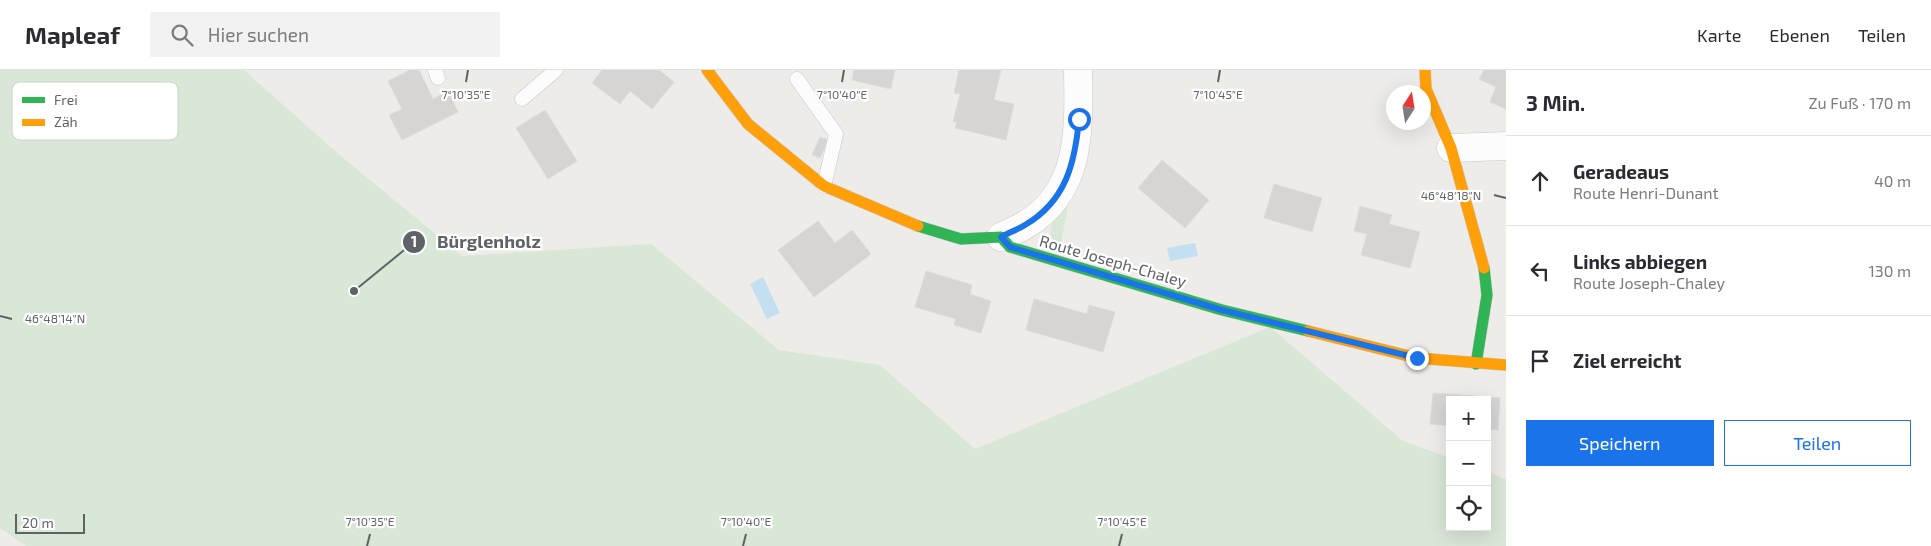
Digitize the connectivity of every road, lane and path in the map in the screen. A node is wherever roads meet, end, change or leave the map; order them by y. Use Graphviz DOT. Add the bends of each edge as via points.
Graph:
graph roads {
  1 [pos="556,70"];
  2 [pos="707,70"];
  3 [pos="1078,70"];
  4 [pos="1425,70"];
  5 [pos="797,79"];
  6 [pos="522,99"];
  7 [pos="1506,146"];
  8 [pos="1451,148"];
  9 [pos="824,186"];
  10 [pos="1001,237"];
  11 [pos="1476,364"];
  12 [pos="1506,365"];
  1 -- 6 [label="lane"];
  2 -- 9 [label="street" via="748,124"];
  3 -- 10 [label="street" via="1077,145 1063,188 1047,208 1025,225"];
  4 -- 8 [label="street" via="1426,89"];
  5 -- 9 [label="lane" via="836,134"];
  7 -- 8 [label="street"];
  8 -- 11 [label="street" via="1482,256 1487,295"];
  9 -- 10 [label="street" via="913,224 961,239"];
  10 -- 11 [label="street, Route Joseph-Chaley" via="1010,247 1222,310 1417,358"];
  11 -- 12 [label="street, Route Joseph-Chaley"];
}
